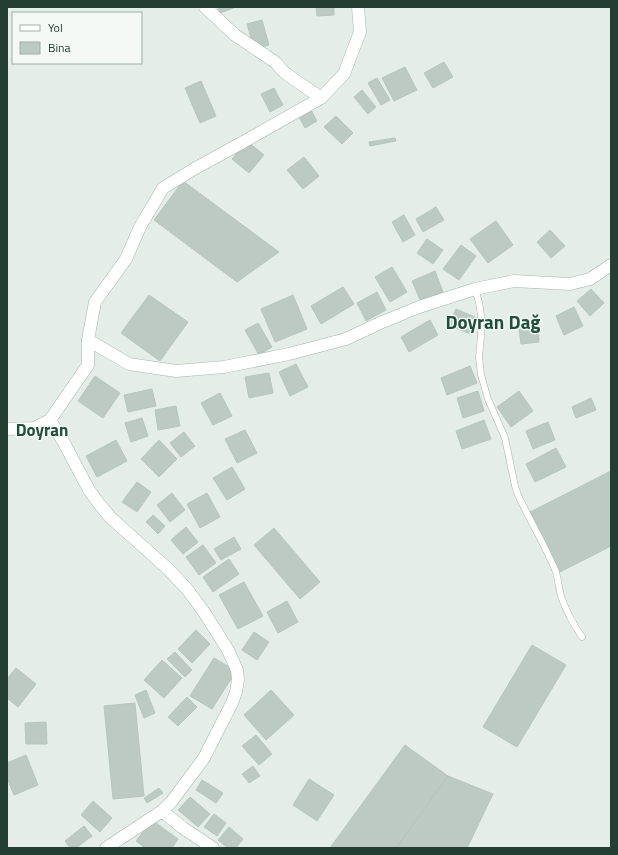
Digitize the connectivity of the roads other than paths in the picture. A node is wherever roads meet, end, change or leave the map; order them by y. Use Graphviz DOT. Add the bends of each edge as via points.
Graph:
graph roads {
  1 [pos="205,7"];
  2 [pos="358,7"];
  3 [pos="321,98"];
  4 [pos="611,265"];
  5 [pos="475,289"];
  6 [pos="88,340"];
  7 [pos="50,420"];
  8 [pos="7,429"];
  9 [pos="582,637"];
  10 [pos="162,811"];
  11 [pos="106,848"];
  12 [pos="213,848"];
  1 -- 3 [label="street" via="234,35 275,62"];
  2 -- 3 [label="street" via="360,32 344,74"];
  3 -- 6 [label="street" via="163,188 140,227 126,259 95,302"];
  4 -- 5 [label="street" via="590,279 570,284 514,281"];
  5 -- 6 [label="street" via="420,307 346,339 224,367 176,371 129,364"];
  5 -- 9 [label="lane" via="481,316 479,357 484,387 505,438 518,495 545,547 564,604"];
  6 -- 7 [label="street" via="88,365"];
  7 -- 8 [label="street" via="34,428"];
  7 -- 10 [label="street" via="100,505 187,589 228,650 237,670 238,680 232,703 204,758"];
  10 -- 11 [label="street"];
  10 -- 12 [label="street"];
}
